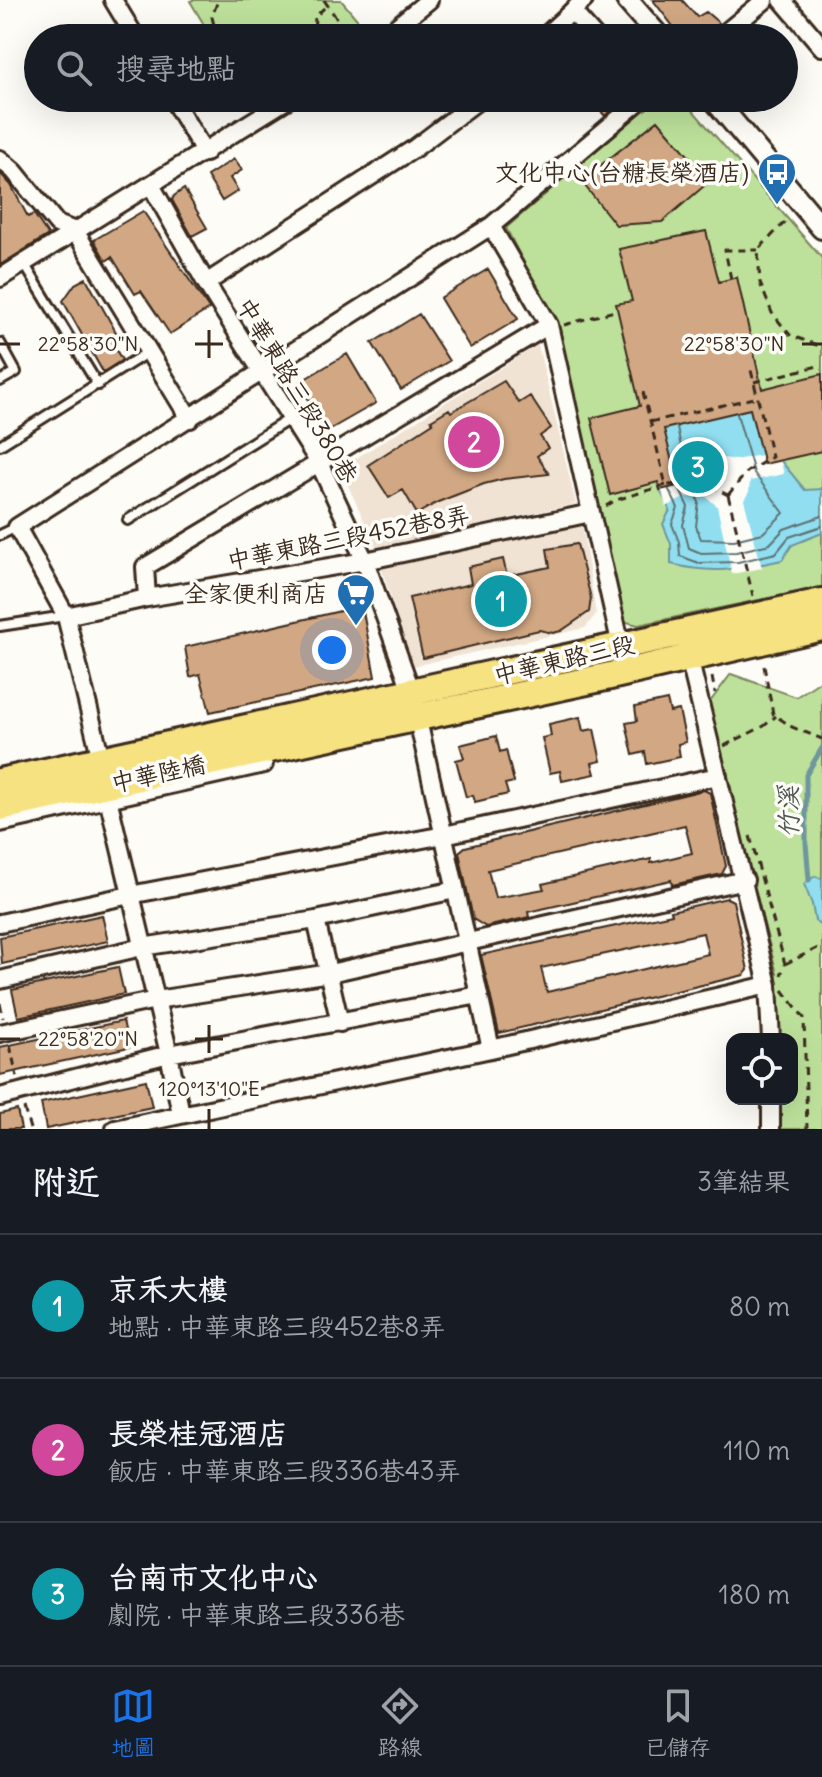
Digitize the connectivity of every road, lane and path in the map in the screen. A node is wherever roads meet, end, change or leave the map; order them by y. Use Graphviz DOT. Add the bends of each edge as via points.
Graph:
graph roads {
  1 [pos="113,0"];
  2 [pos="218,0"];
  3 [pos="324,0"];
  4 [pos="429,0"];
  5 [pos="627,0"];
  6 [pos="765,0"];
  7 [pos="782,0"];
  8 [pos="327,5"];
  9 [pos="578,5"];
  10 [pos="128,24"];
  11 [pos="214,24"];
  12 [pos="315,24"];
  13 [pos="340,24"];
  14 [pos="400,24"];
  15 [pos="558,24"];
  16 [pos="588,24"];
  17 [pos="648,24"];
  18 [pos="736,24"];
  19 [pos="822,47"];
  20 [pos="180,112"];
  21 [pos="268,112"];
  22 [pos="463,112"];
  23 [pos="626,112"];
  24 [pos="725,112"];
  25 [pos="205,153"];
  26 [pos="0,159"];
  27 [pos="151,185"];
  28 [pos="785,222"];
  29 [pos="491,226"];
  30 [pos="822,228"];
  31 [pos="75,231"];
  32 [pos="758,250"];
  33 [pos="25,265"];
  34 [pos="0,278"];
  35 [pos="731,279"];
  36 [pos="206,283"];
  37 [pos="618,310"];
  38 [pos="555,326"];
  39 [pos="0,343"];
  40 [pos="822,347"];
  41 [pos="148,352"];
  42 [pos="822,365"];
  43 [pos="750,366"];
  44 [pos="263,373"];
  45 [pos="0,381"];
  46 [pos="754,382"];
  47 [pos="98,385"];
  48 [pos="643,392"];
  49 [pos="758,397"];
  50 [pos="292,418"];
  51 [pos="190,419"];
  52 [pos="650,422"];
  53 [pos="0,445"];
  54 [pos="318,461"];
  55 [pos="666,485"];
  56 [pos="728,495"];
  57 [pos="591,513"];
  58 [pos="128,520"];
  59 [pos="17,527"];
  60 [pos="0,535"];
  61 [pos="365,561"];
  62 [pos="753,597"];
  63 [pos="147,598"];
  64 [pos="822,602"];
  65 [pos="66,616"];
  66 [pos="0,626"];
  67 [pos="822,627"];
  68 [pos="621,645"];
  69 [pos="686,645"];
  70 [pos="764,666"];
  71 [pos="627,672"];
  72 [pos="712,677"];
  73 [pos="717,705"];
  74 [pos="415,706"];
  75 [pos="776,716"];
  76 [pos="311,728"];
  77 [pos="822,739"];
  78 [pos="724,746"];
  79 [pos="99,751"];
  80 [pos="0,771"];
  81 [pos="718,776"];
  82 [pos="0,782"];
  83 [pos="108,798"];
  84 [pos="0,807"];
  85 [pos="0,823"];
  86 [pos="749,833"];
  87 [pos="444,835"];
  88 [pos="745,880"];
  89 [pos="455,890"];
  90 [pos="130,895"];
  91 [pos="316,920"];
  92 [pos="0,923"];
  93 [pos="467,943"];
  94 [pos="822,946"];
  95 [pos="142,947"];
  96 [pos="785,964"];
  97 [pos="330,973"];
  98 [pos="0,980"];
  99 [pos="778,983"];
  100 [pos="479,995"];
  101 [pos="156,1000"];
  102 [pos="0,1003"];
  103 [pos="340,1023"];
  104 [pos="3,1032"];
  105 [pos="772,1033"];
  106 [pos="491,1049"];
  107 [pos="169,1054"];
  108 [pos="21,1092"];
  109 [pos="0,1097"];
  110 [pos="771,1105"];
  111 [pos="181,1114"];
  112 [pos="30,1129"];
  113 [pos="115,1129"];
  114 [pos="771,1129"];
  115 [pos="807,1129"];
  1 -- 10 [label="street"];
  2 -- 11 [label="path"];
  3 -- 8 [label="path"];
  4 -- 14 [label="street"];
  5 -- 17 [label="street"];
  6 -- 18 [label="street"];
  7 -- 19 [label="street"];
  8 -- 12 [label="path"];
  8 -- 13 [label="path"];
  9 -- 15 [label="street"];
  9 -- 16 [label="street"];
  20 -- 25 [label="street"];
  21 -- 25 [label="street"];
  22 -- 36 [label="street"];
  23 -- 29 [label="street"];
  24 -- 30 [label="street"];
  25 -- 27 [label="street"];
  26 -- 31 [label="street" via="57,224"];
  27 -- 31 [label="street"];
  27 -- 36 [label="street, 中華東路三段380巷"];
  28 -- 32 [label="path"];
  29 -- 38 [label="street"];
  29 -- 44 [label="street"];
  31 -- 33 [label="street"];
  31 -- 41 [label="street"];
  32 -- 35 [label="path" via="725,250"];
  32 -- 40 [label="path" via="760,283 772,313 790,335"];
  33 -- 34 [label="street"];
  33 -- 47 [label="lane"];
  36 -- 44 [label="street, 中華東路三段380巷"];
  37 -- 38 [label="path"];
  38 -- 54 [label="street"];
  38 -- 57 [label="street"];
  39 -- 45 [label="lane" via="16,372"];
  41 -- 47 [label="lane"];
  41 -- 51 [label="street"];
  42 -- 46 [label="path"];
  43 -- 46 [label="path"];
  44 -- 50 [label="street, 中華東路三段380巷"];
  44 -- 51 [label="street"];
  46 -- 49 [label="path"];
  47 -- 53 [label="lane"];
  48 -- 52 [label="path"];
  49 -- 52 [label="path"];
  49 -- 56 [label="path" via="772,457 747,472"];
  50 -- 54 [label="street, 中華東路三段380巷"];
  50 -- 58 [label="lane"];
  51 -- 59 [label="street"];
  52 -- 55 [label="path"];
  54 -- 61 [label="street, 中華東路三段380巷"];
  54 -- 63 [label="street" via="145,567"];
  55 -- 56 [label="path" via="704,483"];
  55 -- 57 [label="path"];
  56 -- 62 [label="path"];
  57 -- 61 [label="street, 中華東路三段452巷8弄"];
  57 -- 68 [label="street"];
  59 -- 60 [label="lane"];
  59 -- 65 [label="street"];
  61 -- 63 [label="street, 中華東路三段452巷8弄"];
  61 -- 74 [label="street, 中華東路三段380巷"];
  63 -- 65 [label="street, 中華東路三段452巷8弄"];
  64 -- 69 [label="main road, 中華東路三段"];
  65 -- 66 [label="lane"];
  65 -- 79 [label="street"];
  67 -- 69 [label="main road, 中華東路三段"];
  68 -- 69 [label="main road, 中華東路三段"];
  68 -- 71 [label="street"];
  68 -- 74 [label="main road, 中華東路三段"];
  69 -- 71 [label="main road, 中華東路三段"];
  69 -- 81 [label="street"];
  70 -- 75 [label="path"];
  71 -- 74 [label="main road, 中華東路三段"];
  72 -- 73 [label="path"];
  74 -- 76 [label="main road, 中華東路三段"];
  74 -- 79 [label="street" via="389,684"];
  74 -- 83 [label="street" via="400,733"];
  74 -- 87 [label="street, 中華東路三段380巷"];
  75 -- 77 [label="path"];
  75 -- 78 [label="path"];
  76 -- 82 [label="main road, 中華陸橋"];
  76 -- 84 [label="main road, 中華陸橋"];
  79 -- 80 [label="street"];
  81 -- 87 [label="street"];
  81 -- 88 [label="street"];
  83 -- 85 [label="street"];
  83 -- 90 [label="street"];
  86 -- 96 [label="path"];
  87 -- 89 [label="street, 中華東路三段380巷"];
  87 -- 90 [label="street"];
  88 -- 93 [label="street"];
  88 -- 99 [label="street"];
  89 -- 91 [label="street"];
  89 -- 93 [label="street, 中華東路三段380巷"];
  90 -- 92 [label="street"];
  90 -- 95 [label="street"];
  91 -- 95 [label="street"];
  91 -- 97 [label="street"];
  93 -- 97 [label="street"];
  93 -- 100 [label="street, 中華東路三段380巷"];
  94 -- 96 [label="path"];
  95 -- 98 [label="street"];
  95 -- 101 [label="street"];
  96 -- 99 [label="path"];
  97 -- 101 [label="street"];
  97 -- 103 [label="street"];
  99 -- 105 [label="street"];
  99 -- 106 [label="street"];
  99 -- 115 [label="path" via="804,1018"];
  100 -- 103 [label="street"];
  100 -- 106 [label="street, 中華東路三段380巷"];
  101 -- 104 [label="street"];
  101 -- 107 [label="street"];
  102 -- 104 [label="path"];
  103 -- 107 [label="street"];
  104 -- 108 [label="path"];
  106 -- 111 [label="street"];
  107 -- 108 [label="street"];
  107 -- 111 [label="street"];
  108 -- 109 [label="street"];
  108 -- 112 [label="path"];
  110 -- 114 [label="street"];
  111 -- 113 [label="street"];
}
